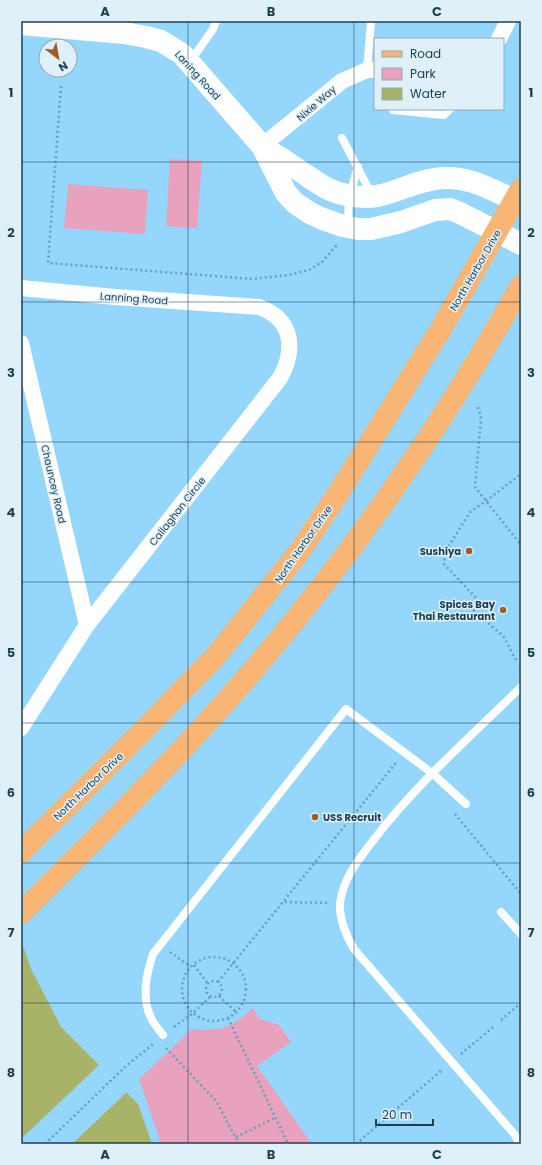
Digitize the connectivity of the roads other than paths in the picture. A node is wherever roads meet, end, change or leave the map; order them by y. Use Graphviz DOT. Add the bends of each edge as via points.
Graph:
graph roads {
  1 [pos="216,21"];
  2 [pos="370,21"];
  3 [pos="508,21"];
  4 [pos="21,24"];
  5 [pos="76,25"];
  6 [pos="500,38"];
  7 [pos="190,63"];
  8 [pos="371,70"];
  9 [pos="393,110"];
  10 [pos="449,110"];
  11 [pos="342,138"];
  12 [pos="262,146"];
  13 [pos="358,167"];
  14 [pos="349,196"];
  15 [pos="374,197"];
  16 [pos="519,197"];
  17 [pos="347,227"];
  18 [pos="497,232"];
  19 [pos="521,244"];
  20 [pos="521,286"];
  21 [pos="21,288"];
  22 [pos="247,306"];
  23 [pos="22,349"];
  24 [pos="87,625"];
  25 [pos="521,687"];
  26 [pos="21,728"];
  27 [pos="432,773"];
  28 [pos="466,804"];
  29 [pos="21,852"];
  30 [pos="501,912"];
  31 [pos="21,913"];
  32 [pos="521,934"];
  33 [pos="163,1036"];
  34 [pos="520,1144"];
  1 -- 7 [label="lane"];
  2 -- 8 [label="lane"];
  3 -- 6 [label="street"];
  4 -- 5 [label="street, Laning Road"];
  5 -- 7 [label="street, Laning Road" via="161,41 182,54"];
  7 -- 12 [label="street, Laning Road"];
  8 -- 12 [label="street, Nixie Way" via="342,81"];
  9 -- 10 [label="lane" via="444,115"];
  11 -- 13 [label="lane"];
  12 -- 14 [label="street, Laning Road" via="320,185"];
  12 -- 17 [label="street, Laning Road" via="286,193 295,203 322,220"];
  13 -- 14 [label="lane"];
  13 -- 15 [label="lane"];
  14 -- 15 [label="street, Laning Road"];
  14 -- 17 [label="lane"];
  15 -- 16 [label="street, Laning Road" via="434,179 446,178 460,179"];
  16 -- 18 [label="main road, North Harbor Drive"];
  17 -- 18 [label="street, Laning Road" via="385,227 443,209 460,213"];
  18 -- 19 [label="street, Laning Road"];
  18 -- 29 [label="main road, North Harbor Drive" via="411,377 299,552 215,657"];
  20 -- 31 [label="main road" via="428,439 377,513 276,643 174,759"];
  21 -- 22 [label="street, Lanning Road"];
  22 -- 24 [label="street, Callaghan Circle" via="270,311 283,324 289,346 285,369"];
  23 -- 24 [label="street, Chauncey Road"];
  24 -- 26 [label="street, Callaghan Circle"];
  25 -- 27 [label="lane"];
  27 -- 28 [label="lane"];
  27 -- 33 [label="lane" via="346,709 153,954 146,975 147,1008"];
  27 -- 34 [label="lane" via="389,819 354,866 340,903 342,922 346,936 354,949 515,1135"];
  30 -- 32 [label="lane"];
}
